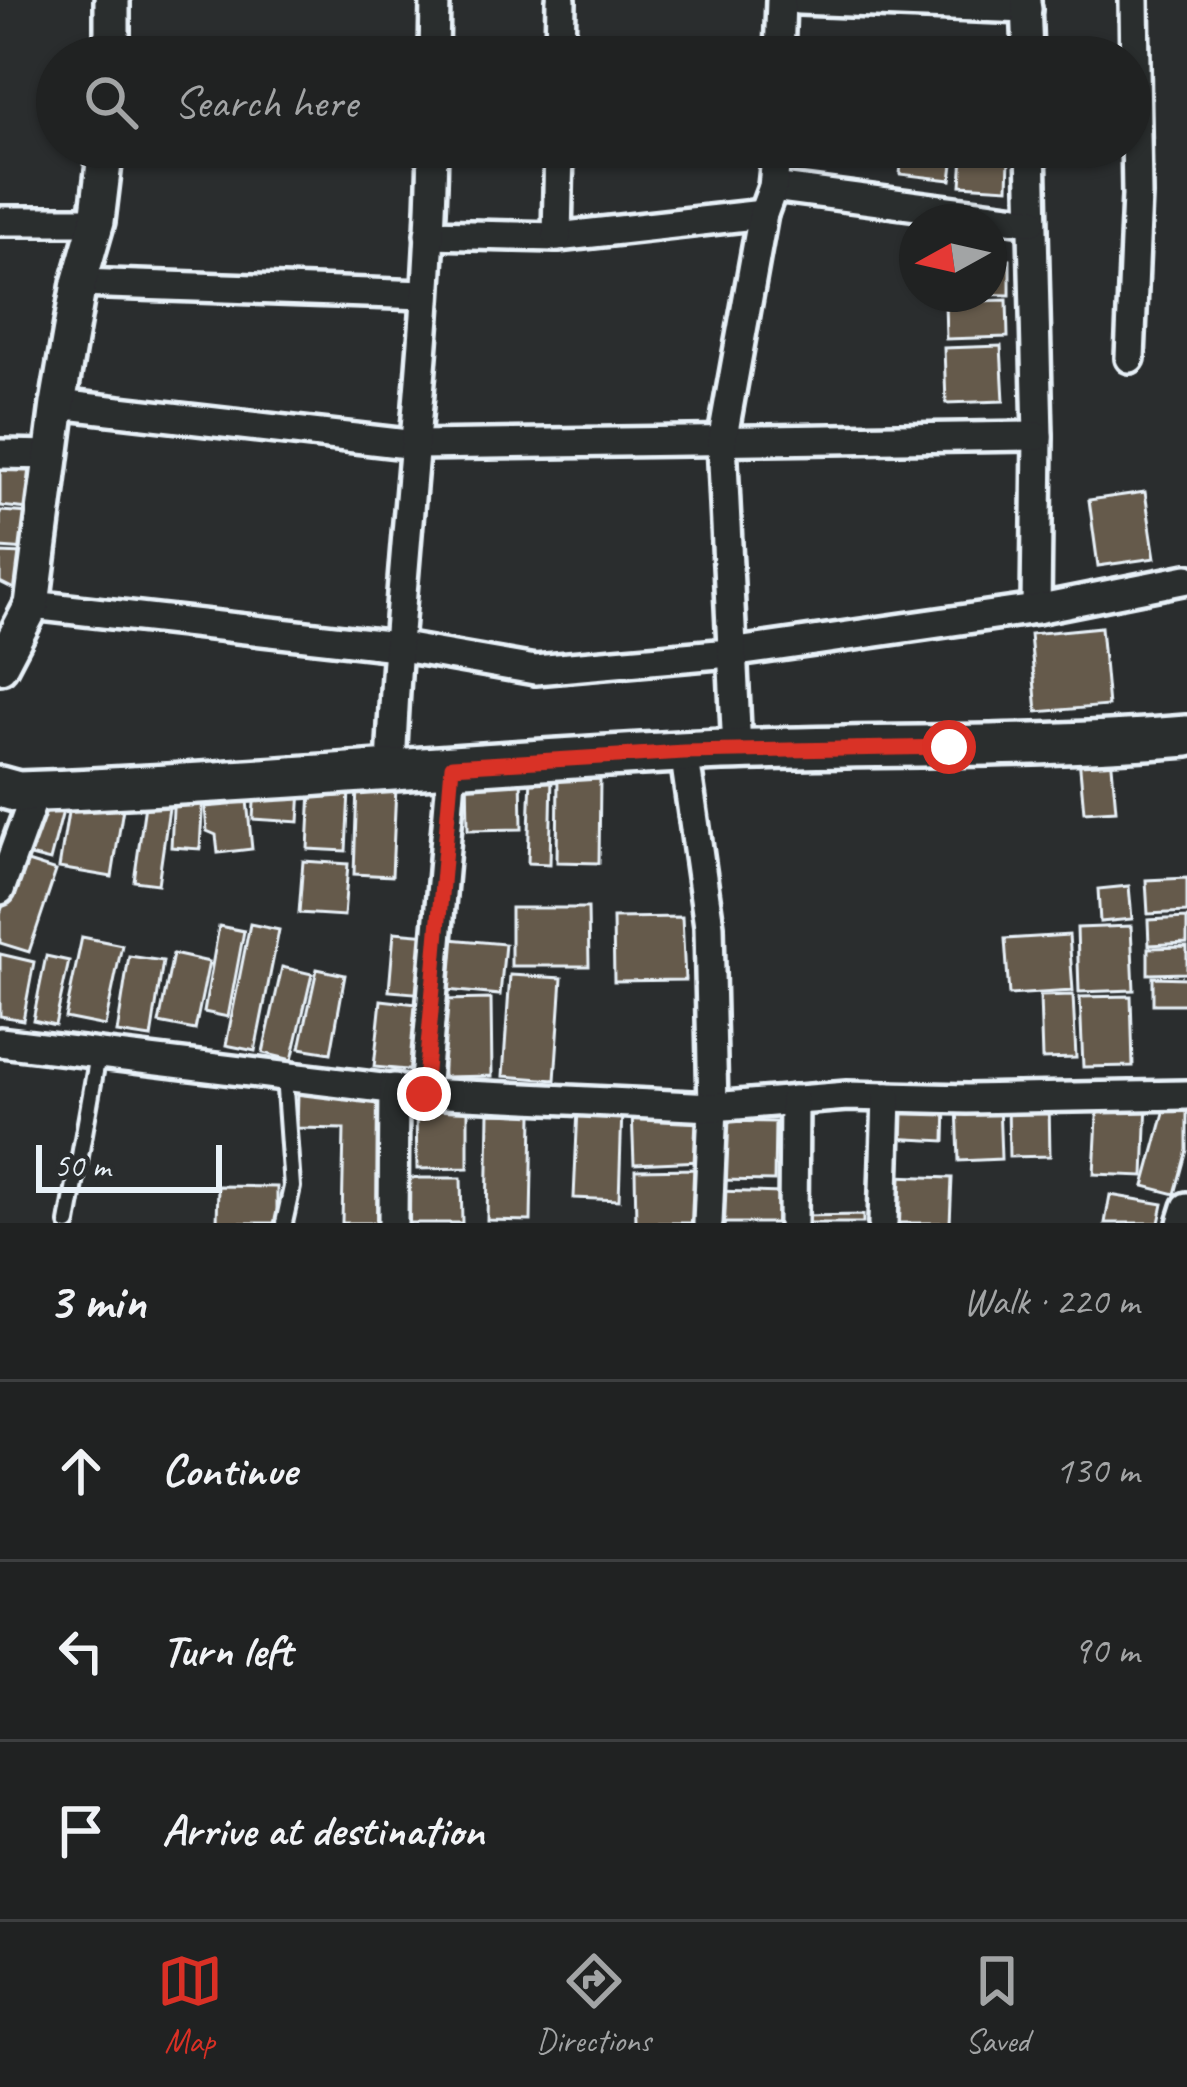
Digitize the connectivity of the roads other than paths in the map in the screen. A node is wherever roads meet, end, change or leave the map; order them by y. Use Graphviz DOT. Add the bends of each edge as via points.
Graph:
graph roads {
  1 [pos="112,0"];
  2 [pos="435,0"];
  3 [pos="561,0"];
  4 [pos="781,0"];
  5 [pos="799,0"];
  6 [pos="1134,0"];
  7 [pos="1026,4"];
  8 [pos="112,36"];
  9 [pos="434,36"];
  10 [pos="560,36"];
  11 [pos="780,36"];
  12 [pos="1027,36"];
  13 [pos="1134,36"];
  14 [pos="103,168"];
  15 [pos="432,168"];
  16 [pos="559,168"];
  17 [pos="775,168"];
  18 [pos="1031,168"];
  19 [pos="1133,168"];
  20 [pos="773,187"];
  21 [pos="764,214"];
  22 [pos="0,221"];
  23 [pos="97,221"];
  24 [pos="1032,221"];
  25 [pos="429,234"];
  26 [pos="557,236"];
  27 [pos="80,283"];
  28 [pos="425,295"];
  29 [pos="1130,358"];
  30 [pos="58,404"];
  31 [pos="1038,436"];
  32 [pos="722,442"];
  33 [pos="416,445"];
  34 [pos="0,454"];
  35 [pos="53,455"];
  36 [pos="1187,579"];
  37 [pos="32,605"];
  38 [pos="1036,609"];
  39 [pos="395,646"];
  40 [pos="730,653"];
  41 [pos="0,666"];
  42 [pos="1187,736"];
  43 [pos="736,750"];
  44 [pos="684,752"];
  45 [pos="452,766"];
  46 [pos="391,770"];
  47 [pos="18,789"];
  48 [pos="0,890"];
  49 [pos="0,1042"];
  50 [pos="98,1055"];
  51 [pos="284,1076"];
  52 [pos="394,1088"];
  53 [pos="424,1094"];
  54 [pos="1187,1095"];
  55 [pos="886,1097"];
  56 [pos="794,1100"];
  57 [pos="713,1107"];
  58 [pos="1187,1207"];
  59 [pos="68,1223"];
  60 [pos="284,1223"];
  61 [pos="393,1223"];
  62 [pos="708,1223"];
  63 [pos="793,1223"];
  64 [pos="884,1223"];
  65 [pos="1182,1223"];
  1 -- 8 [label="street"];
  2 -- 9 [label="street"];
  3 -- 10 [label="street"];
  4 -- 11 [label="street"];
  5 -- 7 [label="street"];
  6 -- 13 [label="street"];
  7 -- 12 [label="street"];
  14 -- 23 [label="street"];
  15 -- 25 [label="street"];
  16 -- 26 [label="street"];
  17 -- 20 [label="street"];
  18 -- 24 [label="street"];
  19 -- 29 [label="street"];
  20 -- 21 [label="street"];
  20 -- 24 [label="street"];
  21 -- 26 [label="street"];
  21 -- 32 [label="street"];
  22 -- 23 [label="street"];
  23 -- 27 [label="street"];
  24 -- 31 [label="street"];
  25 -- 26 [label="street"];
  25 -- 28 [label="street"];
  27 -- 28 [label="street"];
  27 -- 30 [label="street"];
  28 -- 33 [label="street"];
  30 -- 33 [label="street"];
  30 -- 35 [label="street"];
  31 -- 32 [label="street"];
  31 -- 38 [label="street"];
  32 -- 33 [label="street"];
  32 -- 40 [label="street"];
  33 -- 39 [label="street"];
  34 -- 35 [label="street"];
  35 -- 37 [label="street"];
  36 -- 38 [label="street"];
  37 -- 39 [label="street"];
  37 -- 41 [label="street"];
  38 -- 40 [label="street"];
  39 -- 40 [label="street" via="535,670"];
  39 -- 46 [label="street"];
  40 -- 43 [label="street"];
  42 -- 43 [label="main road"];
  43 -- 44 [label="main road"];
  44 -- 45 [label="main road"];
  44 -- 57 [label="street" via="709,926"];
  45 -- 46 [label="main road"];
  45 -- 53 [label="street"];
  46 -- 47 [label="main road"];
  47 -- 48 [label="street"];
  49 -- 50 [label="street"];
  50 -- 51 [label="street"];
  50 -- 59 [label="lane"];
  51 -- 52 [label="street"];
  51 -- 60 [label="lane" via="292,1186"];
  52 -- 53 [label="street"];
  52 -- 61 [label="street"];
  53 -- 57 [label="street"];
  54 -- 55 [label="street"];
  55 -- 56 [label="street"];
  55 -- 64 [label="street"];
  56 -- 57 [label="street"];
  56 -- 63 [label="street"];
  57 -- 62 [label="street"];
  58 -- 65 [label="street"];
}
